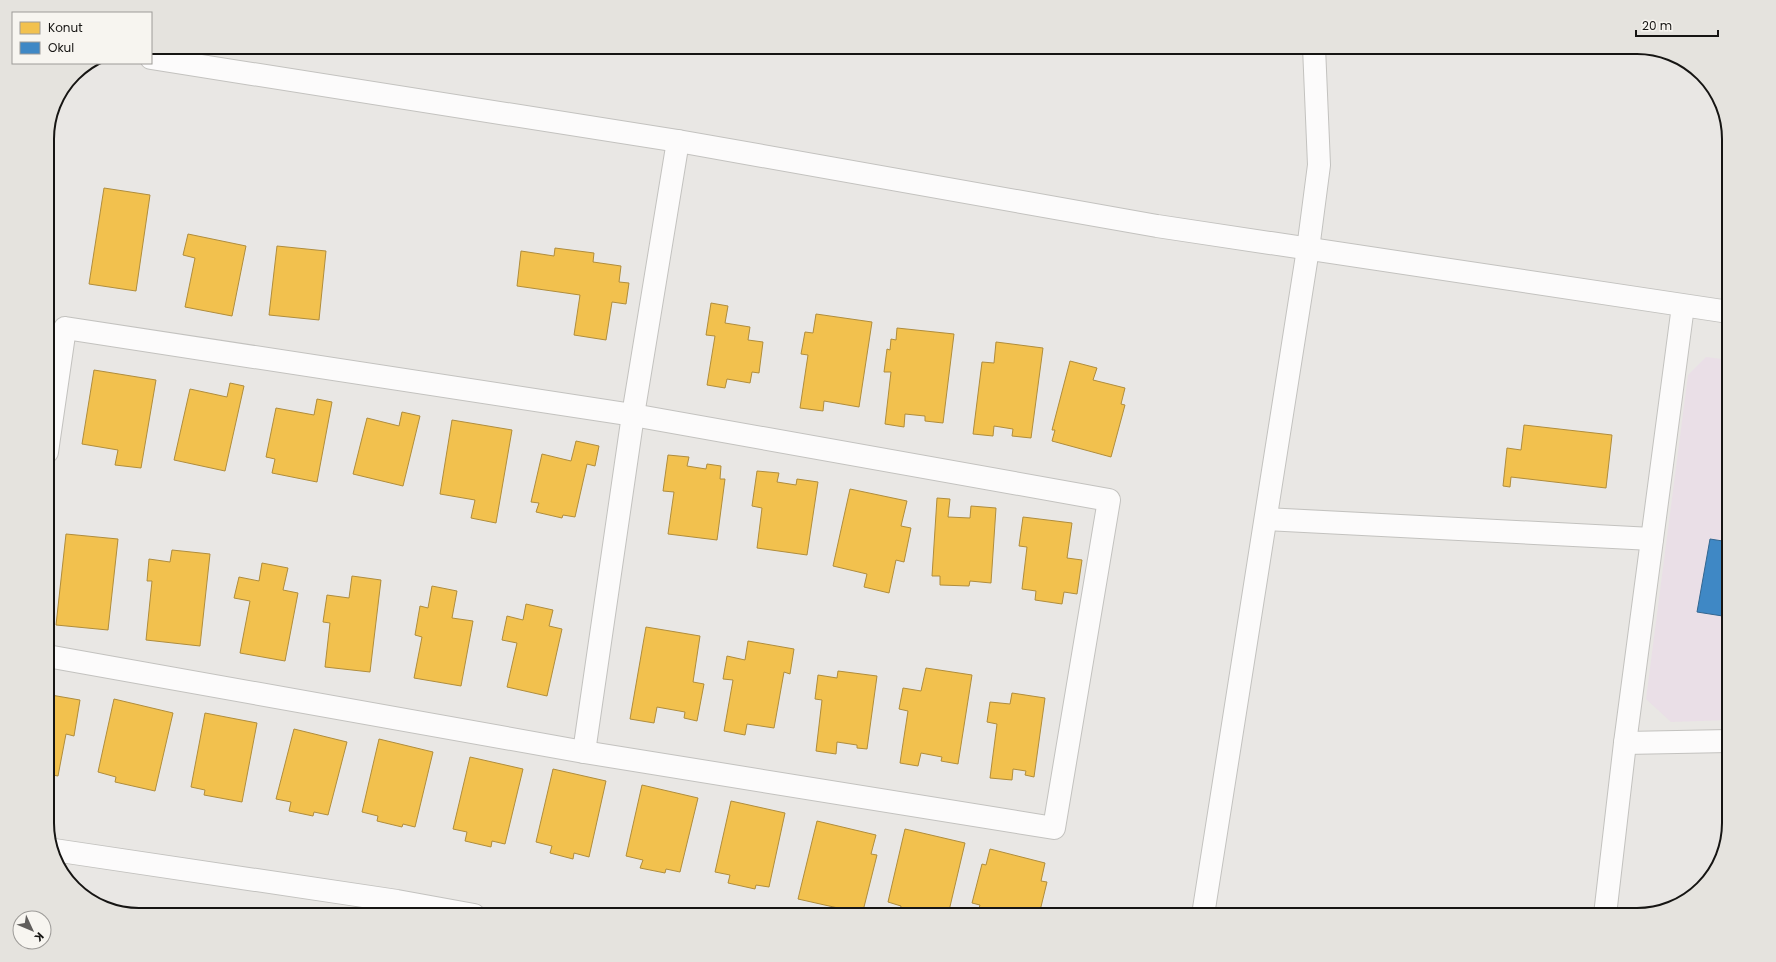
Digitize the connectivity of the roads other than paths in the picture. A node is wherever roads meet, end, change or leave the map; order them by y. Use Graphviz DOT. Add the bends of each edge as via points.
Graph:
graph roads {
  1 [pos="1314,54"];
  2 [pos="152,58"];
  3 [pos="678,141"];
  4 [pos="1308,249"];
  5 [pos="1683,306"];
  6 [pos="1722,311"];
  7 [pos="54,404"];
  8 [pos="633,415"];
  9 [pos="1266,519"];
  10 [pos="1652,539"];
  11 [pos="54,657"];
  12 [pos="1722,741"];
  13 [pos="1625,743"];
  14 [pos="584,752"];
  15 [pos="59,851"];
  16 [pos="396,908"];
  17 [pos="1204,908"];
  18 [pos="1606,908"];
  1 -- 4 [label="street" via="1319,165"];
  2 -- 3 [label="street"];
  3 -- 4 [label="street" via="1157,226"];
  3 -- 8 [label="street"];
  4 -- 5 [label="street"];
  4 -- 9 [label="street"];
  5 -- 6 [label="street"];
  5 -- 10 [label="street"];
  7 -- 8 [label="street" via="65,328"];
  8 -- 14 [label="street"];
  8 -- 14 [label="street" via="1109,500 1054,828"];
  9 -- 10 [label="street"];
  9 -- 17 [label="street"];
  10 -- 13 [label="street"];
  11 -- 14 [label="street"];
  12 -- 13 [label="street"];
  13 -- 18 [label="street"];
  15 -- 16 [label="street"];
}
